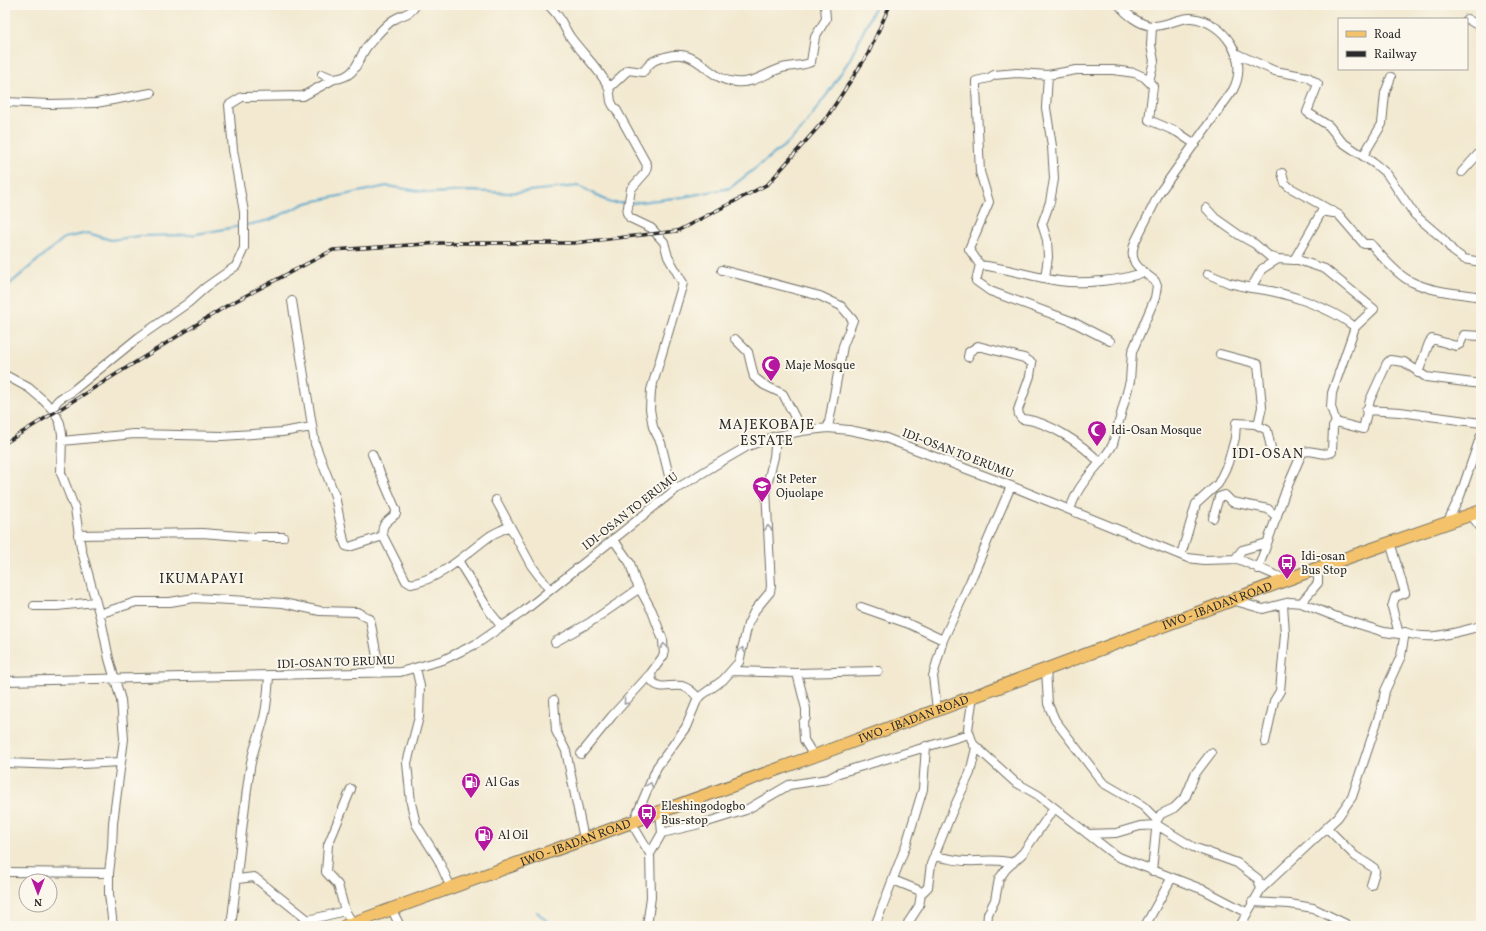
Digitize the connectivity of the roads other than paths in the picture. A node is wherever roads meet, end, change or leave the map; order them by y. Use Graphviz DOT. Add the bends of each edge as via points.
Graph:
graph roads {
  1 [pos="416,5"];
  2 [pos="548,5"];
  3 [pos="825,5"];
  4 [pos="1119,5"];
  5 [pos="1468,20"];
  6 [pos="1152,26"];
  7 [pos="1481,27"];
  8 [pos="1241,56"];
  9 [pos="322,74"];
  10 [pos="1048,75"];
  11 [pos="1391,77"];
  12 [pos="334,79"];
  13 [pos="1149,81"];
  14 [pos="609,88"];
  15 [pos="151,93"];
  16 [pos="5,102"];
  17 [pos="1195,144"];
  18 [pos="1481,151"];
  19 [pos="1363,156"];
  20 [pos="1462,172"];
  21 [pos="1282,173"];
  22 [pos="1206,208"];
  23 [pos="1339,215"];
  24 [pos="1278,259"];
  25 [pos="1295,260"];
  26 [pos="1481,262"];
  27 [pos="980,265"];
  28 [pos="722,270"];
  29 [pos="1144,272"];
  30 [pos="1208,274"];
  31 [pos="1045,278"];
  32 [pos="1251,288"];
  33 [pos="1481,296"];
  34 [pos="292,301"];
  35 [pos="1355,327"];
  36 [pos="1481,336"];
  37 [pos="735,339"];
  38 [pos="1110,341"];
  39 [pos="1220,354"];
  40 [pos="968,357"];
  41 [pos="1418,373"];
  42 [pos="5,375"];
  43 [pos="1481,384"];
  44 [pos="1366,410"];
  45 [pos="54,411"];
  46 [pos="1336,422"];
  47 [pos="1481,423"];
  48 [pos="1258,425"];
  49 [pos="312,427"];
  50 [pos="828,428"];
  51 [pos="802,431"];
  52 [pos="1481,435"];
  53 [pos="776,437"];
  54 [pos="62,441"];
  55 [pos="1271,448"];
  56 [pos="372,454"];
  57 [pos="1100,463"];
  58 [pos="1011,486"];
  59 [pos="676,489"];
  60 [pos="496,500"];
  61 [pos="1070,510"];
  62 [pos="1476,513"];
  63 [pos="1277,517"];
  64 [pos="1213,518"];
  65 [pos="1448,521"];
  66 [pos="509,526"];
  67 [pos="1481,528"];
  68 [pos="78,535"];
  69 [pos="382,536"];
  70 [pos="284,537"];
  71 [pos="613,538"];
  72 [pos="1390,542"];
  73 [pos="1267,543"];
  74 [pos="1181,555"];
  75 [pos="1235,559"];
  76 [pos="459,562"];
  77 [pos="1318,568"];
  78 [pos="1258,569"];
  79 [pos="1287,580"];
  80 [pos="640,588"];
  81 [pos="549,589"];
  82 [pos="1232,600"];
  83 [pos="95,602"];
  84 [pos="1301,603"];
  85 [pos="1283,604"];
  86 [pos="34,606"];
  87 [pos="861,607"];
  88 [pos="99,614"];
  89 [pos="1481,626"];
  90 [pos="502,627"];
  91 [pos="1402,633"];
  92 [pos="943,640"];
  93 [pos="555,642"];
  94 [pos="416,668"];
  95 [pos="1046,669"];
  96 [pos="733,670"];
  97 [pos="878,671"];
  98 [pos="380,673"];
  99 [pos="652,673"];
  100 [pos="797,673"];
  101 [pos="269,676"];
  102 [pos="114,678"];
  103 [pos="5,681"];
  104 [pos="973,696"];
  105 [pos="698,698"];
  106 [pos="554,700"];
  107 [pos="937,709"];
  108 [pos="969,734"];
  109 [pos="1265,742"];
  110 [pos="926,746"];
  111 [pos="976,748"];
  112 [pos="1211,753"];
  113 [pos="581,754"];
  114 [pos="814,756"];
  115 [pos="121,762"];
  116 [pos="5,763"];
  117 [pos="351,789"];
  118 [pos="1054,808"];
  119 [pos="660,811"];
  120 [pos="633,821"];
  121 [pos="1157,822"];
  122 [pos="1327,828"];
  123 [pos="662,833"];
  124 [pos="1088,834"];
  125 [pos="584,839"];
  126 [pos="935,853"];
  127 [pos="650,854"];
  128 [pos="1013,863"];
  129 [pos="1152,871"];
  130 [pos="5,872"];
  131 [pos="109,873"];
  132 [pos="238,879"];
  133 [pos="1171,879"];
  134 [pos="1258,879"];
  135 [pos="893,880"];
  136 [pos="1269,882"];
  137 [pos="1371,885"];
  138 [pos="451,888"];
  139 [pos="1260,889"];
  140 [pos="921,894"];
  141 [pos="1248,909"];
  142 [pos="392,910"];
  143 [pos="345,911"];
  144 [pos="308,920"];
  145 [pos="349,924"];
  146 [pos="1346,924"];
  147 [pos="113,926"];
  148 [pos="231,926"];
  149 [pos="299,926"];
  150 [pos="400,926"];
  151 [pos="646,926"];
  152 [pos="875,926"];
  153 [pos="908,926"];
  154 [pos="989,926"];
  155 [pos="1145,926"];
  156 [pos="1240,926"];
  1 -- 12 [label="street" via="408,14 394,19 368,45 358,66 345,76"];
  2 -- 14 [label="street" via="559,15 571,37 591,60"];
  3 -- 14 [label="street" via="826,19 815,37 811,62 808,65 792,65 764,74 757,80 747,83 721,79 688,55 670,55 651,63 643,72 628,70"];
  4 -- 6 [label="street" via="1128,15"];
  5 -- 7 [label="street"];
  6 -- 8 [label="street" via="1189,18 1205,21 1215,26"];
  6 -- 13 [label="street" via="1151,45 1154,61"];
  8 -- 17 [label="street" via="1233,90"];
  8 -- 19 [label="street" via="1275,71 1308,77 1318,84 1307,112 1329,126 1342,142"];
  9 -- 12 [label="street"];
  10 -- 13 [label="street" via="1076,70 1113,70 1135,73"];
  10 -- 27 [label="street" via="1017,73 994,75 976,81 980,172 989,202 969,250"];
  10 -- 31 [label="street" via="1046,108 1054,179 1050,202 1042,224 1047,240"];
  11 -- 19 [label="street" via="1385,93 1382,124"];
  12 -- 45 [label="street" via="303,96 242,97 229,105 244,212 244,248 236,266 59,399"];
  13 -- 17 [label="street" via="1153,86 1149,120 1177,132"];
  14 -- 59 [label="street" via="610,104 616,110 647,165 646,172 631,189 627,213 630,218 651,228 664,242 668,257 683,283 651,390 650,409 653,427 661,443 669,476"];
  15 -- 16 [label="street" via="96,103"];
  17 -- 29 [label="street" via="1160,192 1135,242 1132,257 1134,263"];
  18 -- 20 [label="street"];
  19 -- 26 [label="street" via="1386,174 1415,215 1443,239 1453,252 1464,259"];
  21 -- 23 [label="street" via="1289,187"];
  22 -- 24 [label="street" via="1214,218 1255,244 1270,257"];
  23 -- 25 [label="street" via="1322,211"];
  23 -- 33 [label="street" via="1364,244 1371,244 1410,282 1430,289"];
  24 -- 25 [label="street"];
  24 -- 32 [label="street" via="1262,269"];
  25 -- 35 [label="street" via="1325,269 1374,309"];
  27 -- 31 [label="street"];
  27 -- 38 [label="street" via="976,281 990,291 1071,321"];
  28 -- 50 [label="street" via="820,296 841,306 852,320 843,346"];
  29 -- 31 [label="street" via="1112,280 1060,281"];
  29 -- 57 [label="street" via="1155,281 1156,292 1132,352 1130,381 1113,444"];
  30 -- 32 [label="street" via="1229,283"];
  32 -- 35 [label="street" via="1276,292 1316,306"];
  34 -- 49 [label="street"];
  35 -- 46 [label="street" via="1332,394"];
  36 -- 41 [label="street" via="1464,335 1460,344 1456,346 1432,339 1428,343"];
  37 -- 51 [label="street" via="748,352 754,378 764,386 783,394"];
  39 -- 48 [label="street" via="1258,364 1262,406"];
  40 -- 57 [label="street" via="969,352 978,346 1024,358 1032,363 1018,415 1022,419 1033,420 1052,428 1082,446"];
  41 -- 43 [label="street" via="1440,380"];
  41 -- 44 [label="street" via="1404,362 1390,360"];
  42 -- 45 [label="street" via="29,388"];
  44 -- 46 [label="street" via="1363,429"];
  44 -- 47 [label="street"];
  45 -- 54 [label="street" via="60,423"];
  46 -- 63 [label="street" via="1333,428 1332,452 1302,453"];
  48 -- 55 [label="street" via="1267,430"];
  48 -- 74 [label="street" via="1236,423 1228,463 1218,484 1196,504"];
  49 -- 54 [label="street" via="222,436 134,434"];
  49 -- 69 [label="street" via="318,455 334,496 346,546"];
  50 -- 51 [label="street, IDI-OSAN TO ERUMU"];
  50 -- 58 [label="street, IDI-OSAN TO ERUMU" via="882,437"];
  51 -- 53 [label="street, IDI-OSAN TO ERUMU"];
  52 -- 65 [label="street" via="1460,496"];
  53 -- 59 [label="street, IDI-OSAN TO ERUMU" via="748,446"];
  96 -- 53 [label="street, one-way" via="739,662 752,614 770,592 766,489"];
  54 -- 68 [label="street" via="62,473 75,509"];
  56 -- 69 [label="street" via="396,510 396,514 382,525"];
  57 -- 61 [label="street" via="1083,483"];
  58 -- 61 [label="street, IDI-OSAN TO ERUMU"];
  58 -- 92 [label="street"];
  59 -- 71 [label="street, IDI-OSAN TO ERUMU"];
  60 -- 66 [label="street"];
  61 -- 74 [label="street, IDI-OSAN TO ERUMU"];
  62 -- 65 [label="main road, IWO - IBADAN ROAD"];
  62 -- 67 [label="street"];
  63 -- 64 [label="street" via="1268,509 1232,502 1225,495 1219,497"];
  63 -- 73 [label="street"];
  65 -- 72 [label="main road, IWO - IBADAN ROAD"];
  66 -- 76 [label="street" via="490,536"];
  66 -- 81 [label="street" via="540,579"];
  68 -- 70 [label="street" via="202,533"];
  68 -- 83 [label="street"];
  69 -- 76 [label="street" via="406,581 411,584"];
  71 -- 80 [label="street" via="630,563"];
  71 -- 81 [label="street, IDI-OSAN TO ERUMU"];
  72 -- 77 [label="main road, IWO - IBADAN ROAD"];
  72 -- 91 [label="street" via="1405,593 1395,597 1392,607"];
  73 -- 75 [label="street" via="1242,550"];
  73 -- 78 [label="street"];
  74 -- 75 [label="street, IDI-OSAN TO ERUMU" via="1204,560"];
  75 -- 78 [label="street, IDI-OSAN TO ERUMU"];
  76 -- 90 [label="street"];
  77 -- 79 [label="main road, IWO - IBADAN ROAD"];
  77 -- 84 [label="street" via="1318,583"];
  78 -- 79 [label="street, IDI-OSAN TO ERUMU"];
  79 -- 82 [label="main road, IWO - IBADAN ROAD"];
  80 -- 93 [label="street" via="589,623"];
  99 -- 80 [label="street, one-way" via="665,650 652,611"];
  81 -- 90 [label="street, IDI-OSAN TO ERUMU"];
  82 -- 85 [label="street" via="1263,609"];
  82 -- 95 [label="main road, IWO - IBADAN ROAD"];
  83 -- 86 [label="street"];
  83 -- 88 [label="street"];
  84 -- 85 [label="street"];
  84 -- 91 [label="street" via="1384,632"];
  85 -- 109 [label="street" via="1285,634 1280,691 1274,701"];
  87 -- 92 [label="street"];
  88 -- 98 [label="street" via="136,602 170,602 194,598 283,603 320,611 357,612 370,619"];
  88 -- 102 [label="street"];
  89 -- 91 [label="street" via="1442,635 1415,636"];
  90 -- 94 [label="street, IDI-OSAN TO ERUMU" via="478,643 443,660"];
  91 -- 122 [label="street" via="1401,656 1385,691 1359,780 1346,807"];
  92 -- 107 [label="street" via="933,676"];
  94 -- 98 [label="street, IDI-OSAN TO ERUMU"];
  94 -- 138 [label="street" via="420,686 419,717 407,763 411,802 416,824 438,859"];
  95 -- 104 [label="main road, IWO - IBADAN ROAD"];
  95 -- 121 [label="street" via="1048,704 1055,720 1103,783 1134,800"];
  96 -- 100 [label="street"];
  96 -- 105 [label="street"];
  97 -- 100 [label="street"];
  98 -- 101 [label="street, IDI-OSAN TO ERUMU"];
  99 -- 105 [label="street" via="652,681 656,686 682,686"];
  99 -- 113 [label="street, one-way"];
  100 -- 114 [label="street" via="806,709 803,723 804,740"];
  101 -- 102 [label="street, IDI-OSAN TO ERUMU"];
  101 -- 132 [label="street" via="264,720 250,768 244,804"];
  102 -- 103 [label="street, IDI-OSAN TO ERUMU"];
  102 -- 115 [label="street" via="121,700 123,721"];
  104 -- 107 [label="main road, IWO - IBADAN ROAD"];
  104 -- 108 [label="street"];
  120 -- 105 [label="street, one-way" via="657,767 686,727"];
  106 -- 125 [label="street" via="556,731 566,751"];
  107 -- 114 [label="main road, IWO - IBADAN ROAD"];
  108 -- 110 [label="street"];
  108 -- 111 [label="street"];
  110 -- 123 [label="street" via="828,779 790,785 746,810"];
  110 -- 135 [label="street" via="923,789"];
  111 -- 118 [label="street" via="1015,782"];
  111 -- 126 [label="street" via="970,773"];
  112 -- 121 [label="street" via="1195,774 1186,796 1174,808 1161,814"];
  114 -- 119 [label="main road, IWO - IBADAN ROAD"];
  115 -- 116 [label="street" via="63,765"];
  115 -- 131 [label="street"];
  117 -- 143 [label="street" via="328,845 326,862 326,872 338,885"];
  118 -- 124 [label="street"];
  118 -- 128 [label="street" via="1028,847"];
  119 -- 120 [label="main road, IWO - IBADAN ROAD"];
  119 -- 123 [label="street"];
  120 -- 125 [label="main road, IWO - IBADAN ROAD"];
  120 -- 127 [label="street"];
  121 -- 124 [label="street" via="1116,833"];
  121 -- 129 [label="street"];
  121 -- 134 [label="street" via="1193,847 1237,863"];
  122 -- 136 [label="street"];
  122 -- 137 [label="street" via="1355,856 1374,868"];
  123 -- 127 [label="street"];
  124 -- 129 [label="street" via="1116,856"];
  125 -- 138 [label="main road, IWO - IBADAN ROAD"];
  126 -- 128 [label="street" via="938,857 954,860 993,859"];
  126 -- 140 [label="street" via="929,872 928,887"];
  127 -- 151 [label="street" via="651,897"];
  128 -- 154 [label="street" via="1006,869 997,886 995,900 988,914"];
  129 -- 133 [label="street"];
  130 -- 131 [label="street"];
  131 -- 147 [label="street"];
  132 -- 144 [label="street" via="254,877"];
  132 -- 148 [label="street"];
  133 -- 141 [label="street"];
  133 -- 155 [label="street"];
  134 -- 136 [label="street"];
  134 -- 139 [label="street"];
  135 -- 140 [label="street" via="918,890"];
  135 -- 152 [label="street"];
  136 -- 139 [label="street"];
  138 -- 142 [label="main road, IWO - IBADAN ROAD"];
  139 -- 141 [label="street"];
  140 -- 153 [label="street"];
  141 -- 146 [label="street" via="1290,904 1313,908"];
  141 -- 156 [label="street"];
  142 -- 145 [label="main road, IWO - IBADAN ROAD"];
  142 -- 150 [label="street"];
  143 -- 144 [label="street"];
  143 -- 145 [label="street"];
  144 -- 149 [label="street"];
}
